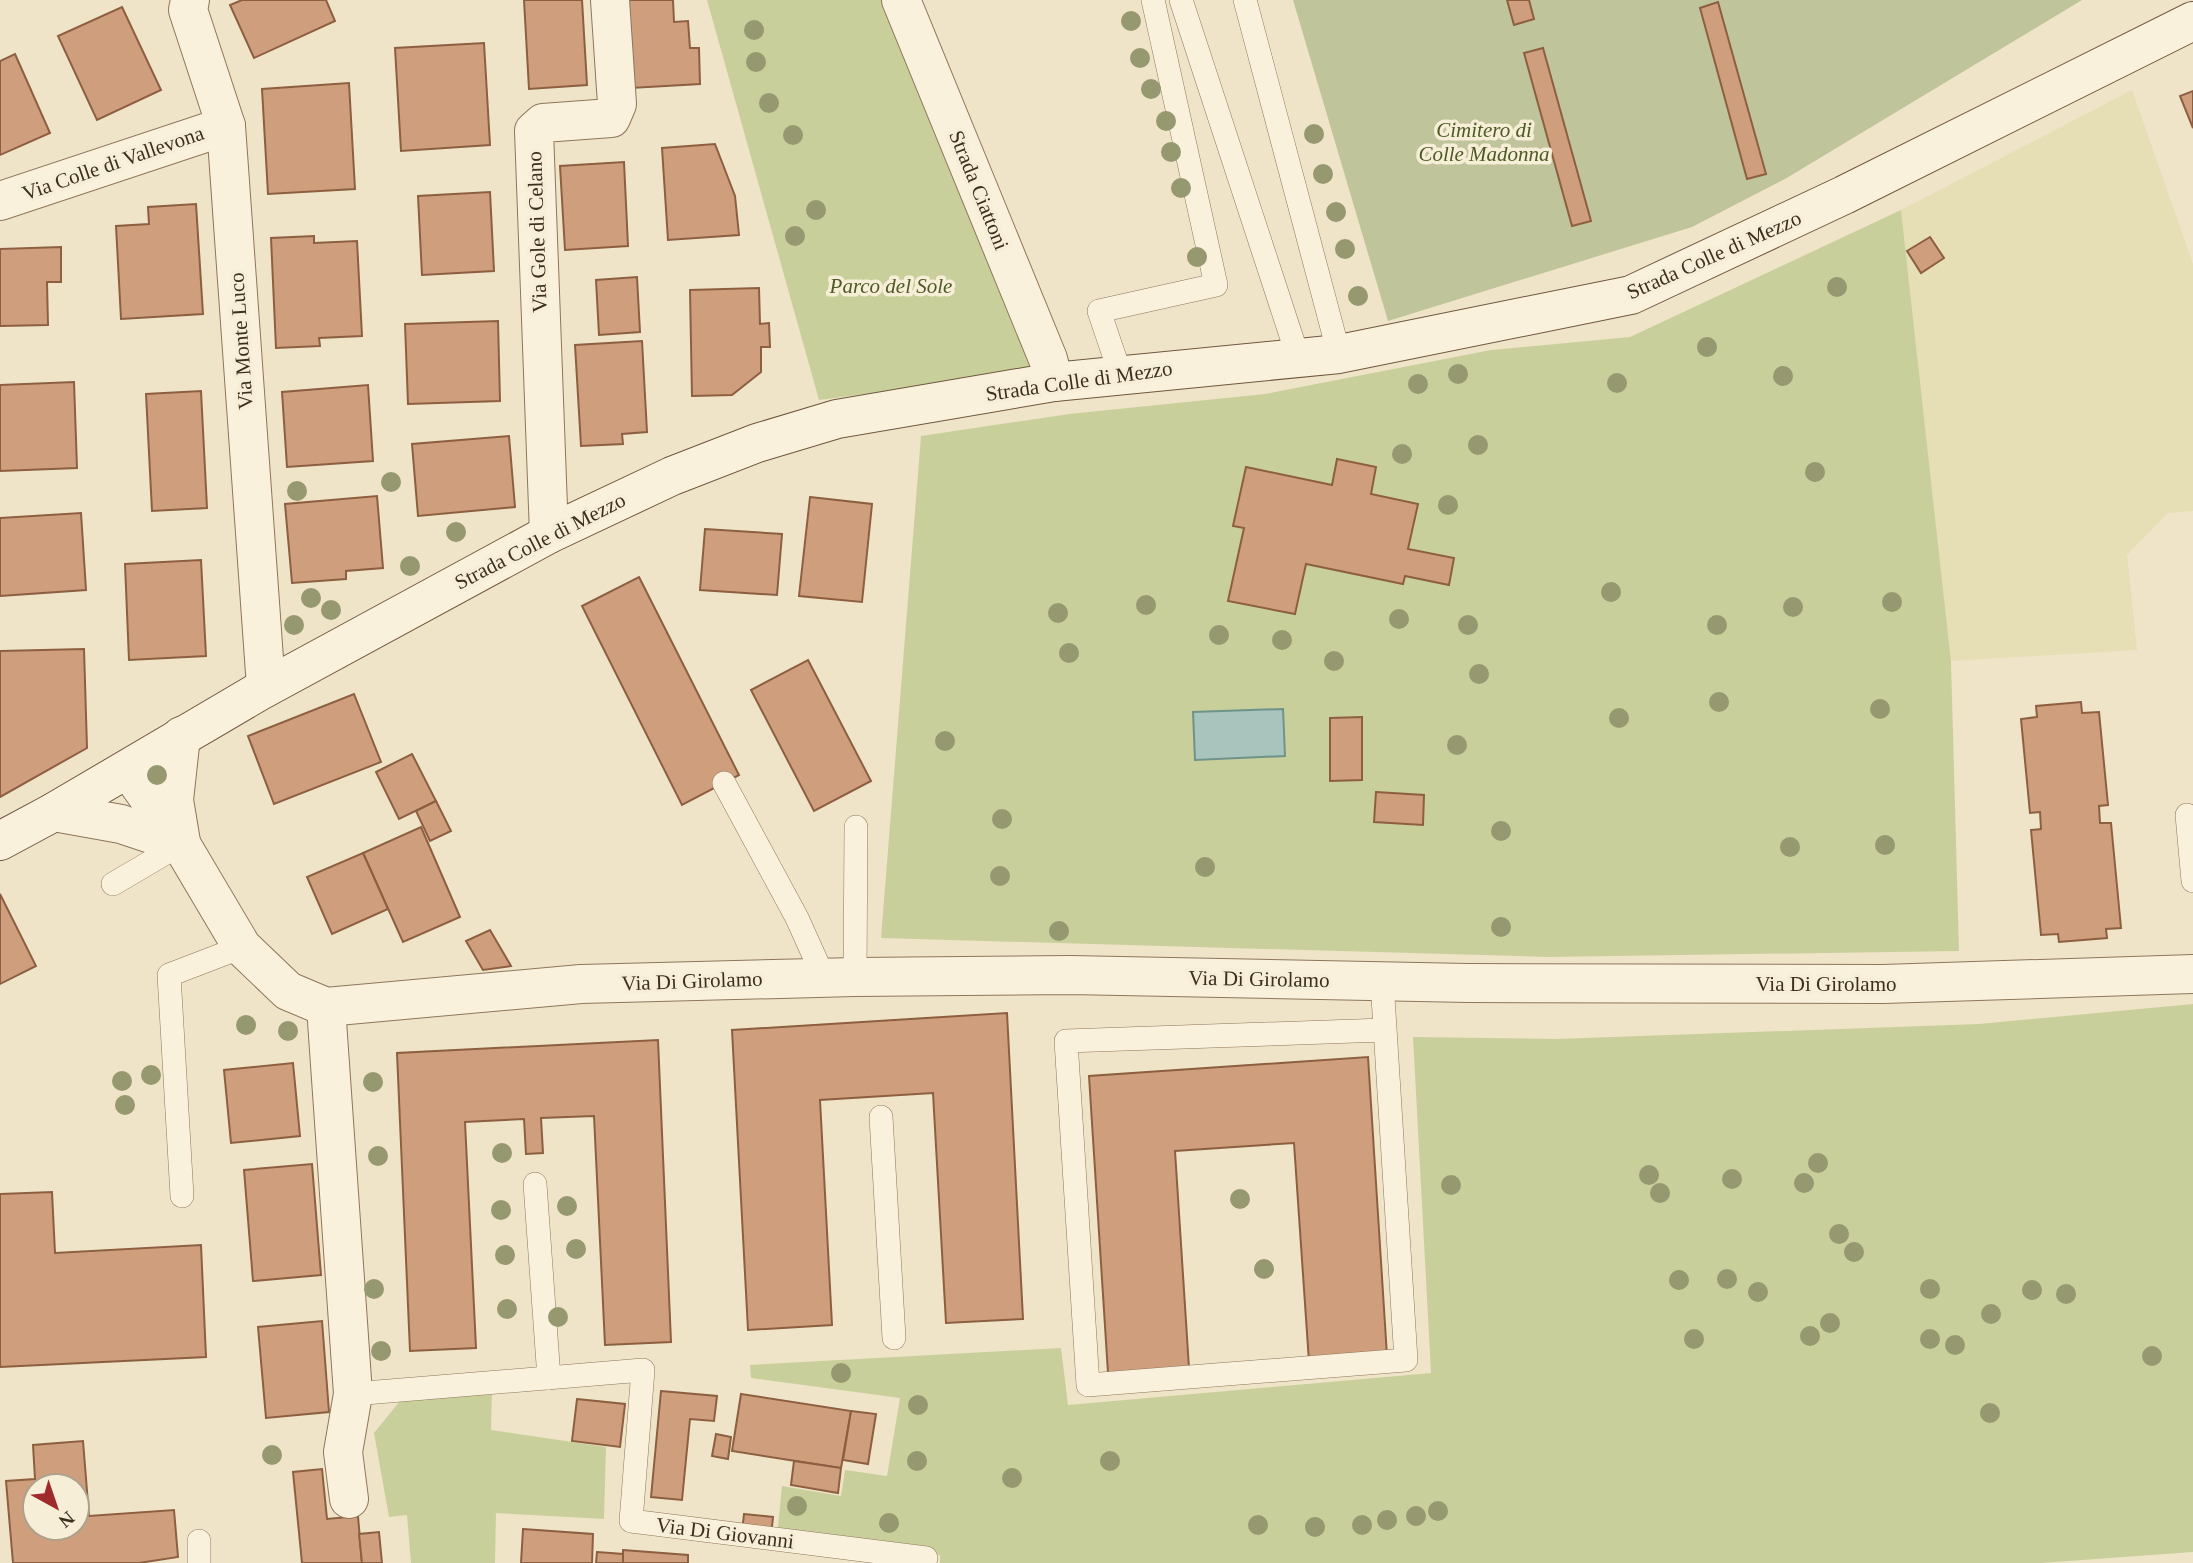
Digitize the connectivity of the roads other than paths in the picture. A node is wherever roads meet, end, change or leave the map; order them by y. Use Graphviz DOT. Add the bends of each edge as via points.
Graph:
graph roads {
  1 [pos="191,0"];
  2 [pos="610,0"];
  3 [pos="901,0"];
  4 [pos="1153,0"];
  5 [pos="1181,0"];
  6 [pos="1245,0"];
  7 [pos="2193,21"];
  8 [pos="226,125"];
  9 [pos="0,201"];
  10 [pos="1339,354"];
  11 [pos="1298,357"];
  12 [pos="1121,373"];
  13 [pos="1054,382"];
  14 [pos="549,534"];
  15 [pos="266,687"];
  16 [pos="181,736"];
  17 [pos="128,769"];
  18 [pos="724,783"];
  19 [pos="54,812"];
  20 [pos="2187,815"];
  21 [pos="856,827"];
  22 [pos="0,841"];
  23 [pos="181,844"];
  24 [pos="2193,881"];
  25 [pos="113,884"];
  26 [pos="243,947"];
  27 [pos="2193,974"];
  28 [pos="840,978"];
  29 [pos="1382,981"];
  30 [pos="326,1007"];
  31 [pos="1384,1030"];
  32 [pos="881,1117"];
  33 [pos="534,1184"];
  34 [pos="182,1196"];
  35 [pos="894,1338"];
  36 [pos="549,1378"];
  37 [pos="353,1394"];
  38 [pos="349,1499"];
  39 [pos="926,1558"];
  1 -- 8 [label="street, Via Monte Luco" via="188,10"];
  2 -- 14 [label="street, Via Gole di Celano" via="617,104 611,118 543,123 534,131"];
  3 -- 13 [label="street, Strada Ciattoni"];
  4 -- 12 [label="lane" via="1216,285 1099,311"];
  5 -- 11 [label="lane"];
  6 -- 10 [label="lane"];
  7 -- 10 [label="street, Strada Colle di Mezzo" via="1631,295"];
  8 -- 9 [label="street, Via Colle di Vallevona"];
  8 -- 15 [label="street, Via Monte Luco"];
  10 -- 11 [label="street, Strada Colle di Mezzo"];
  11 -- 12 [label="street, Strada Colle di Mezzo"];
  12 -- 13 [label="street, Strada Colle di Mezzo"];
  13 -- 14 [label="street, Strada Colle di Mezzo" via="837,419 757,443 672,476"];
  14 -- 15 [label="street, Strada Colle di Mezzo"];
  15 -- 16 [label="street, Strada Colle di Mezzo"];
  16 -- 17 [label="street, Strada Colle di Mezzo"];
  16 -- 23 [label="street, Via Di Girolamo" via="174,800"];
  17 -- 19 [label="street, Strada Colle di Mezzo"];
  17 -- 23 [label="street, Via Di Girolamo"];
  18 -- 28 [label="lane" via="797,918"];
  19 -- 22 [label="street, Strada Colle di Mezzo"];
  19 -- 23 [label="street" via="121,824"];
  20 -- 24 [label="lane"];
  21 -- 28 [label="lane"];
  23 -- 25 [label="lane"];
  23 -- 26 [label="street, Via Di Girolamo"];
  26 -- 30 [label="street, Via Di Girolamo" via="288,991"];
  26 -- 34 [label="lane" via="169,975"];
  27 -- 29 [label="street, Via Di Girolamo" via="1883,985"];
  28 -- 29 [label="street, Via Di Girolamo" via="1070,975"];
  28 -- 30 [label="street, Via Di Girolamo" via="581,984"];
  29 -- 31 [label="lane"];
  30 -- 37 [label="street"];
  31 -- 31 [label="lane" via="1406,1360 1088,1385 1066,1041"];
  32 -- 35 [label="lane"];
  33 -- 36 [label="lane"];
  36 -- 37 [label="lane, Via Di Giovanni"];
  36 -- 39 [label="lane, Via Di Giovanni" via="643,1370 631,1521"];
  37 -- 38 [label="street" via="343,1452"];
}
